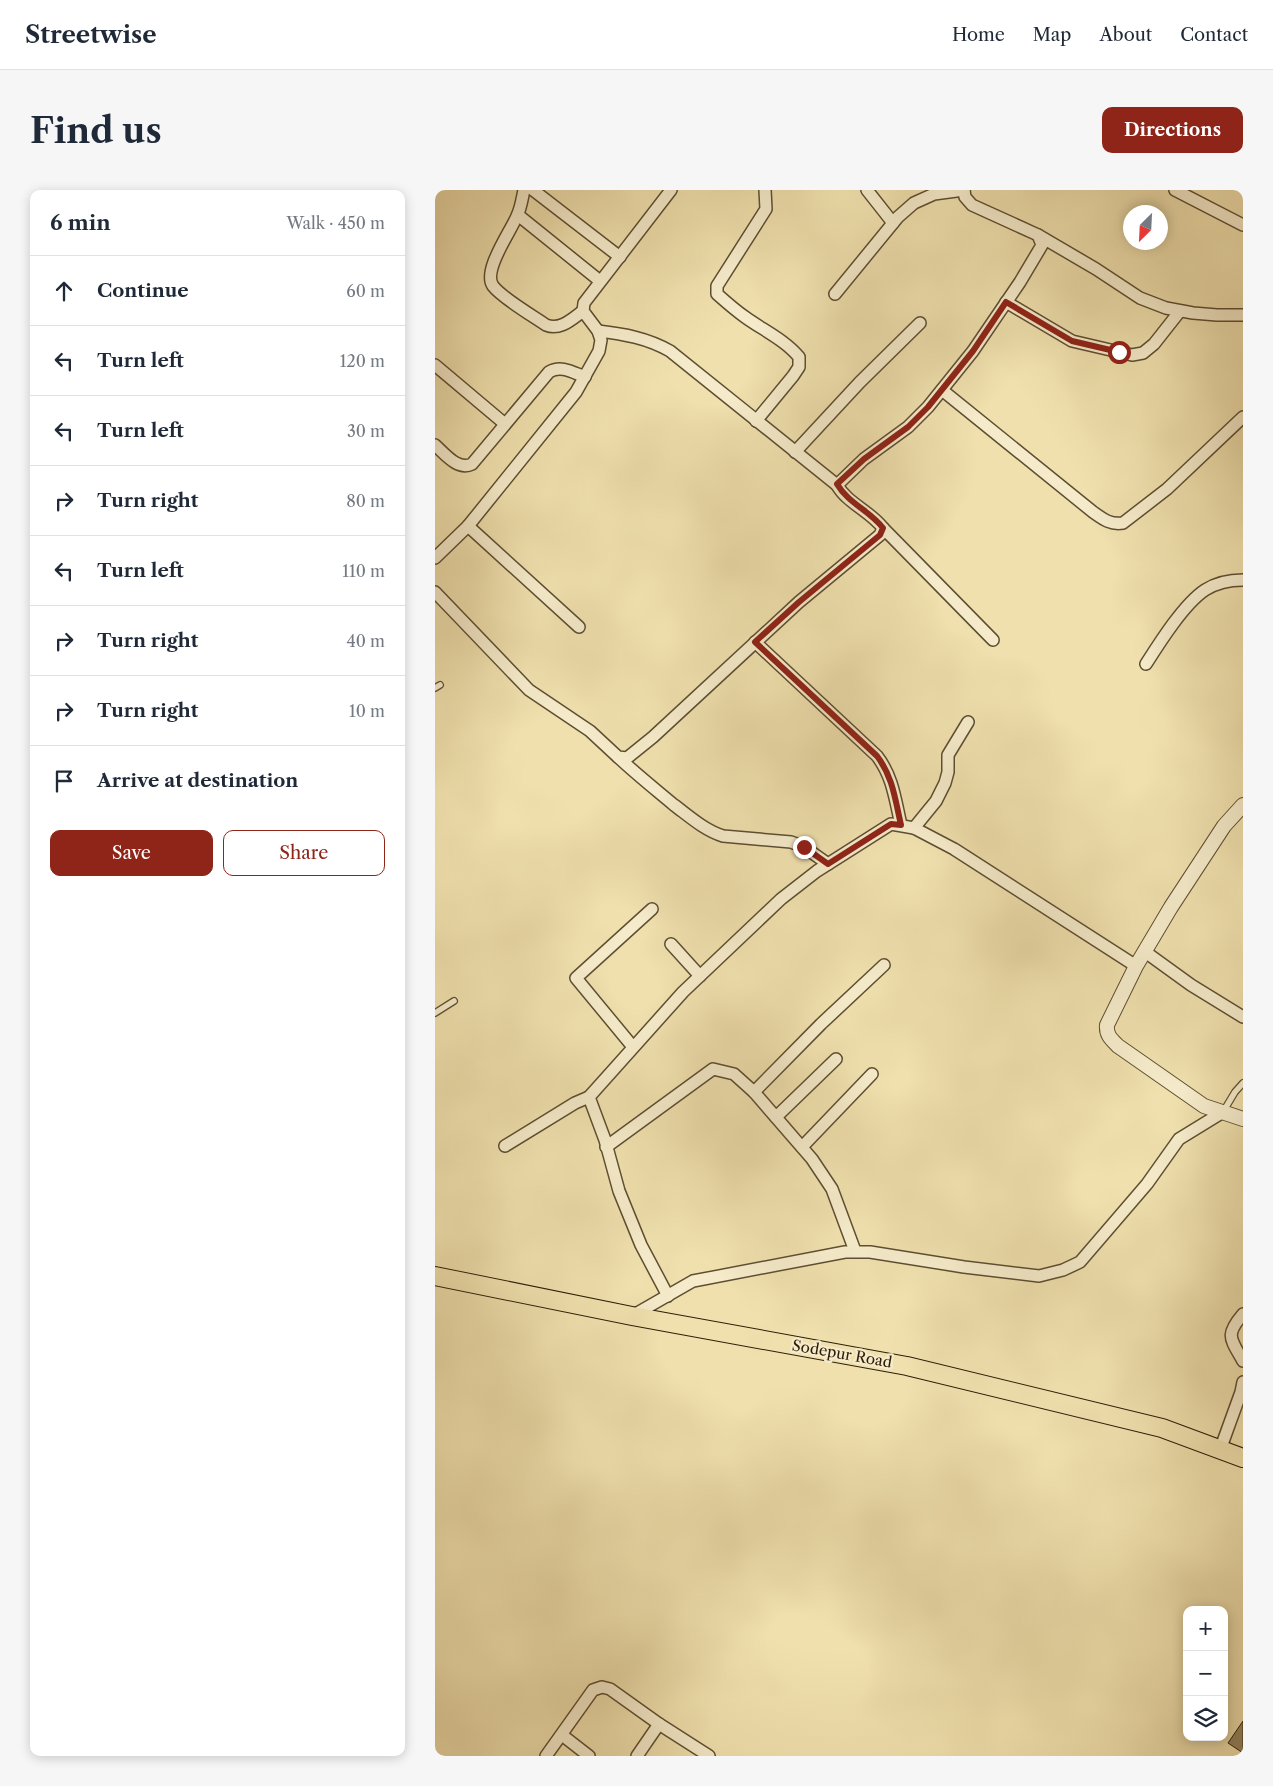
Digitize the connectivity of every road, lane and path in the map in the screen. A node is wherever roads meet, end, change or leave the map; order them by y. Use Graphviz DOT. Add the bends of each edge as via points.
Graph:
graph roads {
  1 [pos="523,190"];
  2 [pos="533,190"];
  3 [pos="765,190"];
  4 [pos="867,190"];
  5 [pos="964,190"];
  6 [pos="1175,190"];
  7 [pos="666,192"];
  8 [pos="518,216"];
  9 [pos="893,223"];
  10 [pos="1243,225"];
  11 [pos="1038,235"];
  12 [pos="620,257"];
  13 [pos="600,281"];
  14 [pos="835,294"];
  15 [pos="1006,302"];
  16 [pos="1180,311"];
  17 [pos="583,312"];
  18 [pos="1243,315"];
  19 [pos="920,323"];
  20 [pos="598,330"];
  21 [pos="435,365"];
  22 [pos="585,377"];
  23 [pos="941,390"];
  24 [pos="1243,417"];
  25 [pos="756,421"];
  26 [pos="505,424"];
  27 [pos="435,445"];
  28 [pos="795,452"];
  29 [pos="837,484"];
  30 [pos="468,526"];
  31 [pos="883,528"];
  32 [pos="436,555"];
  33 [pos="1243,580"];
  34 [pos="435,592"];
  35 [pos="579,627"];
  36 [pos="993,640"];
  37 [pos="755,642"];
  38 [pos="1146,664"];
  39 [pos="968,722"];
  40 [pos="618,757"];
  41 [pos="1243,805"];
  42 [pos="901,825"];
  43 [pos="914,828"];
  44 [pos="828,864"];
  45 [pos="652,909"];
  46 [pos="671,944"];
  47 [pos="1145,951"];
  48 [pos="883,965"];
  49 [pos="1136,966"];
  50 [pos="700,976"];
  51 [pos="455,1000"];
  52 [pos="435,1013"];
  53 [pos="1243,1017"];
  54 [pos="633,1047"];
  55 [pos="836,1058"];
  56 [pos="872,1074"];
  57 [pos="1243,1084"];
  58 [pos="754,1092"];
  59 [pos="589,1097"];
  60 [pos="1223,1112"];
  61 [pos="776,1117"];
  62 [pos="1243,1120"];
  63 [pos="505,1146"];
  64 [pos="606,1147"];
  65 [pos="801,1147"];
  66 [pos="855,1252"];
  67 [pos="435,1276"];
  68 [pos="668,1296"];
  69 [pos="1243,1314"];
  70 [pos="632,1316"];
  71 [pos="1243,1361"];
  72 [pos="1243,1382"];
  73 [pos="1221,1450"];
  74 [pos="1243,1458"];
  75 [pos="659,1724"];
  76 [pos="562,1736"];
  77 [pos="546,1756"];
  78 [pos="589,1756"];
  79 [pos="637,1756"];
  80 [pos="709,1756"];
  1 -- 8 [label="street"];
  2 -- 12 [label="street"];
  3 -- 25 [label="street" via="766,209 717,286 717,294 799,357 799,367 793,376"];
  4 -- 9 [label="street"];
  5 -- 9 [label="street" via="934,194 913,202"];
  5 -- 11 [label="street" via="965,197 973,205"];
  6 -- 10 [label="street"];
  7 -- 12 [label="street"];
  8 -- 13 [label="street"];
  8 -- 17 [label="street" via="500,248 491,274 493,286 553,328"];
  9 -- 14 [label="street"];
  11 -- 15 [label="street" via="1042,245"];
  11 -- 16 [label="street" via="1140,298"];
  12 -- 13 [label="street"];
  13 -- 17 [label="street" via="584,303"];
  15 -- 16 [label="street" via="1072,341 1132,355 1143,353 1154,344"];
  15 -- 23 [label="street" via="973,351"];
  16 -- 18 [label="street"];
  17 -- 20 [label="street"];
  19 -- 28 [label="street" via="859,382"];
  20 -- 22 [label="street" via="601,340 599,351"];
  20 -- 25 [label="street" via="631,335 670,351"];
  21 -- 26 [label="street"];
  22 -- 26 [label="street" via="556,368 549,372"];
  22 -- 30 [label="street" via="577,392"];
  23 -- 24 [label="street" via="1093,512 1116,524 1123,523 1167,489"];
  23 -- 29 [label="street" via="908,427 864,459"];
  25 -- 28 [label="street"];
  26 -- 27 [label="street" via="467,466 459,466"];
  28 -- 29 [label="street"];
  29 -- 31 [label="street"];
  30 -- 32 [label="street"];
  30 -- 35 [label="street"];
  31 -- 36 [label="street"];
  31 -- 37 [label="street" via="880,535"];
  33 -- 38 [label="street" via="1217,584 1204,590 1166,632"];
  34 -- 40 [label="street" via="529,690 590,731"];
  37 -- 40 [label="street" via="648,741 627,758"];
  37 -- 42 [label="street" via="877,756 891,780"];
  39 -- 43 [label="street" via="953,745 945,783 936,801"];
  40 -- 44 [label="street" via="713,833 791,842"];
  41 -- 47 [label="street" via="1224,826"];
  42 -- 43 [label="street"];
  42 -- 44 [label="street" via="891,824"];
  43 -- 49 [label="street" via="954,849"];
  44 -- 50 [label="street" via="781,899"];
  45 -- 54 [label="street" via="576,978"];
  46 -- 50 [label="street"];
  47 -- 49 [label="street"];
  47 -- 53 [label="street" via="1191,985"];
  48 -- 58 [label="street"];
  49 -- 60 [label="street" via="1107,1024 1108,1035 1118,1046 1204,1106"];
  50 -- 54 [label="street"];
  51 -- 52 [label="lane"];
  54 -- 59 [label="street"];
  55 -- 61 [label="street"];
  56 -- 65 [label="street"];
  57 -- 60 [label="lane"];
  58 -- 61 [label="street"];
  58 -- 64 [label="street" via="734,1074 713,1070"];
  59 -- 63 [label="street"];
  59 -- 64 [label="street"];
  60 -- 62 [label="street"];
  60 -- 66 [label="street" via="1179,1139 1147,1184 1080,1262 1063,1270 1039,1276"];
  61 -- 65 [label="street"];
  64 -- 68 [label="street" via="641,1245"];
  65 -- 66 [label="street" via="832,1189"];
  66 -- 68 [label="street" via="693,1281"];
  67 -- 70 [label="main road, Sodepur Road"];
  68 -- 70 [label="street"];
  69 -- 71 [label="street" via="1230,1334"];
  70 -- 73 [label="main road, Sodepur Road" via="907,1366 1162,1428"];
  72 -- 73 [label="street"];
  73 -- 74 [label="main road, Sodepur Road"];
  75 -- 76 [label="street" via="602,1687 593,1690"];
  75 -- 79 [label="street"];
  75 -- 80 [label="street"];
  76 -- 77 [label="street"];
  76 -- 78 [label="street"];
}
